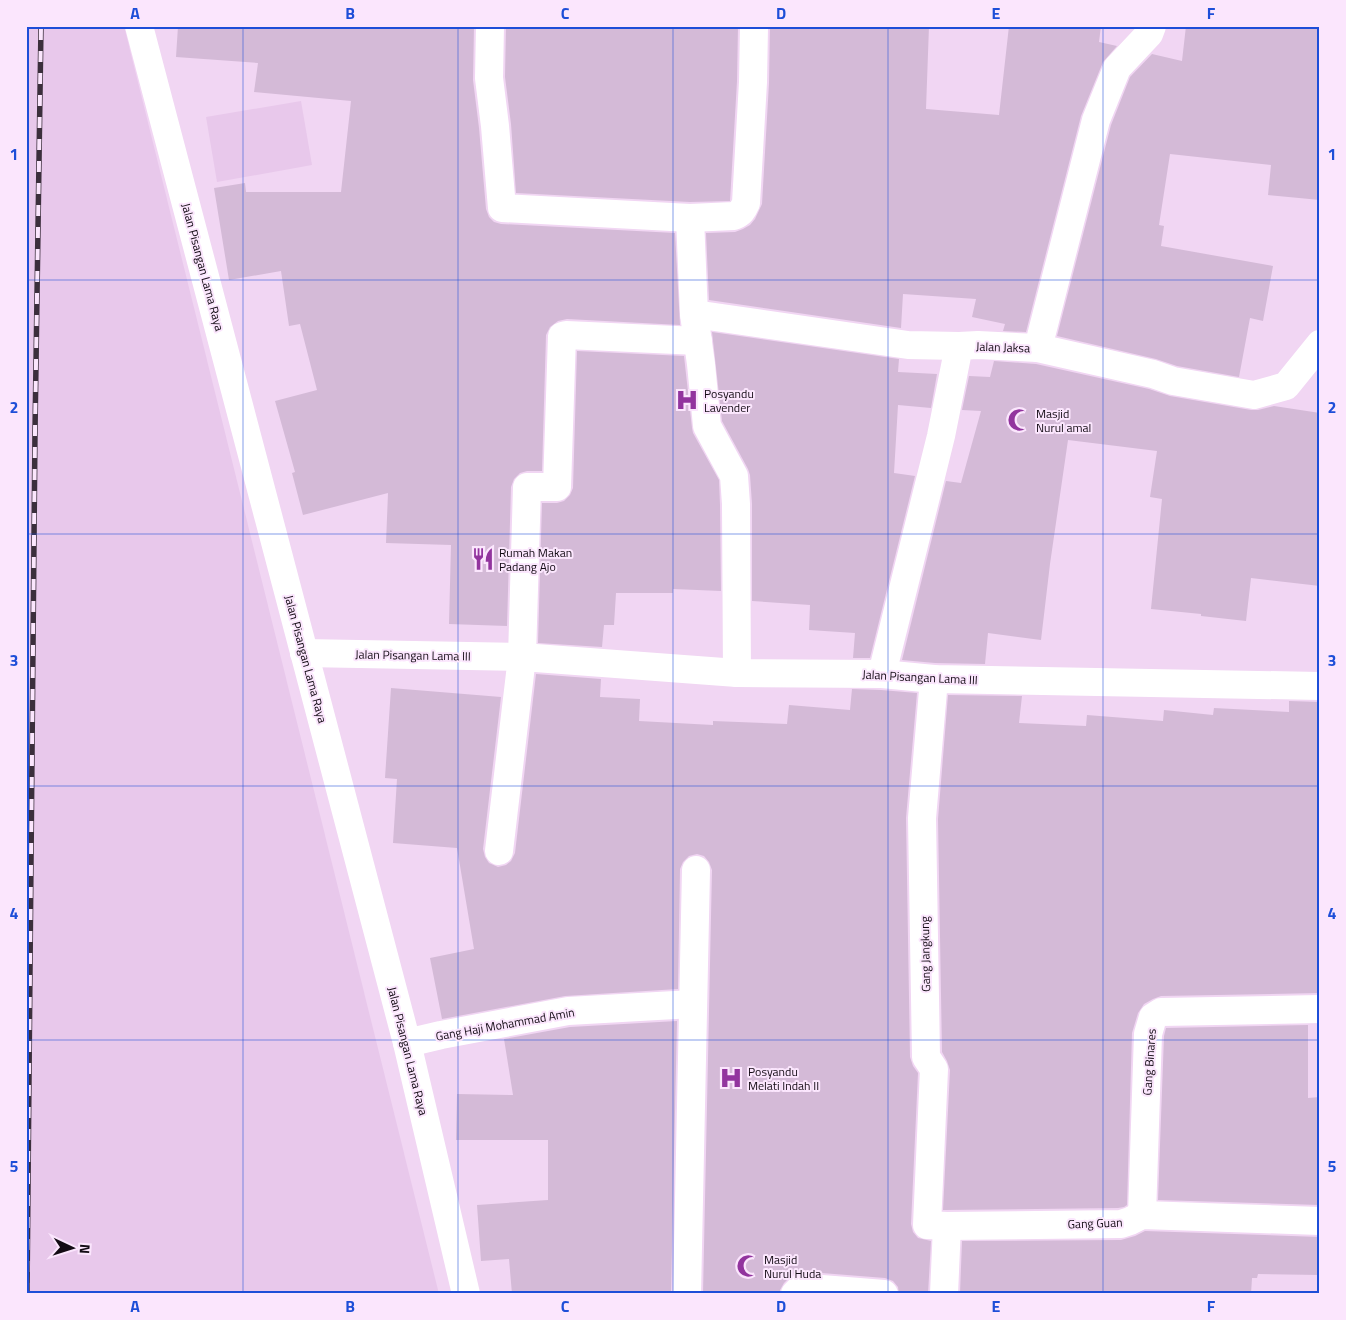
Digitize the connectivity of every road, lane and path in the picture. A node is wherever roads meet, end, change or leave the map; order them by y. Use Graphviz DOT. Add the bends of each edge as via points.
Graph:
graph roads {
  1 [pos="139,26"];
  2 [pos="490,26"];
  3 [pos="754,26"];
  4 [pos="1152,26"];
  5 [pos="690,218"];
  6 [pos="694,314"];
  7 [pos="698,341"];
  8 [pos="1320,344"];
  9 [pos="959,346"];
  10 [pos="1038,348"];
  11 [pos="304,653"];
  12 [pos="522,657"];
  13 [pos="736,673"];
  14 [pos="882,674"];
  15 [pos="934,679"];
  16 [pos="1320,686"];
  17 [pos="499,850"];
  18 [pos="696,870"];
  19 [pos="693,1004"];
  20 [pos="1320,1009"];
  21 [pos="407,1043"];
  22 [pos="1142,1215"];
  23 [pos="1320,1221"];
  24 [pos="937,1226"];
  25 [pos="466,1294"];
  26 [pos="687,1294"];
  27 [pos="796,1294"];
  28 [pos="884,1294"];
  29 [pos="944,1294"];
  1 -- 11 [label="street, Jalan Pisangan Lama Raya"];
  2 -- 5 [label="street" via="489,78 502,208"];
  3 -- 5 [label="street" via="744,209 734,216"];
  4 -- 10 [label="street, Jalan Jaksa" via="1149,34 1117,68 1096,120"];
  5 -- 6 [label="street"];
  6 -- 7 [label="street"];
  6 -- 9 [label="street" via="908,345"];
  7 -- 12 [label="street" via="562,336 557,488 527,487"];
  7 -- 13 [label="street" via="707,426 734,476"];
  8 -- 10 [label="street" via="1286,386 1254,395 1173,381"];
  9 -- 10 [label="street, Jalan Jaksa"];
  9 -- 14 [label="street, Jalan Jaksa" via="941,436"];
  11 -- 12 [label="street, Jalan Pisangan Lama III"];
  11 -- 21 [label="street, Jalan Pisangan Lama Raya"];
  12 -- 13 [label="street, Jalan Pisangan Lama III"];
  12 -- 17 [label="street"];
  13 -- 14 [label="street, Jalan Pisangan Lama III"];
  14 -- 15 [label="street, Jalan Pisangan Lama III"];
  15 -- 16 [label="street, Jalan Pisangan Lama III"];
  15 -- 24 [label="street, Gang Jangkung" via="922,818 926,1057 934,1069 926,1223"];
  18 -- 19 [label="street"];
  19 -- 21 [label="street, Gang Haji Mohammad Amin" via="568,1011"];
  19 -- 26 [label="street"];
  20 -- 22 [label="street, Gang Binares" via="1161,1012 1154,1017 1148,1034"];
  21 -- 25 [label="street, Jalan Pisangan Lama Raya"];
  22 -- 23 [label="street, Gang Guan"];
  22 -- 24 [label="street, Gang Guan" via="1121,1224"];
  24 -- 29 [label="street, Gang Jangkung"];
  27 -- 28 [label="street" via="801,1288"];
}
